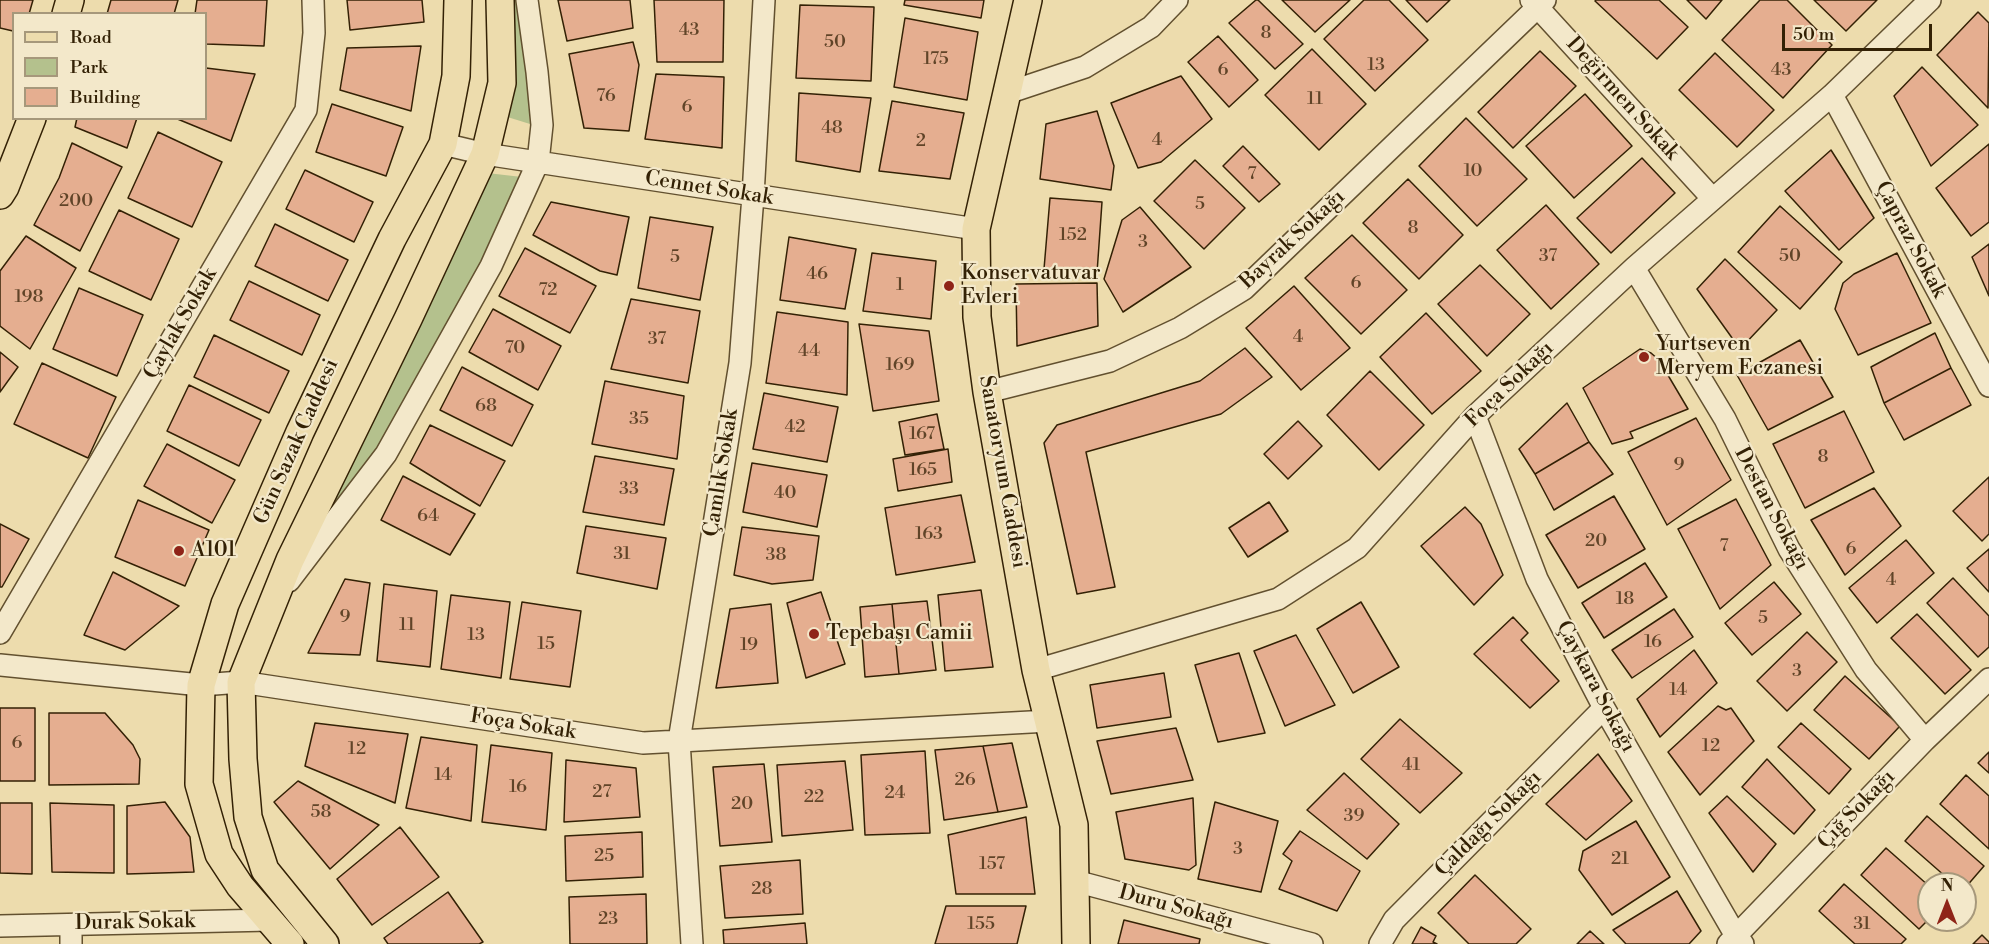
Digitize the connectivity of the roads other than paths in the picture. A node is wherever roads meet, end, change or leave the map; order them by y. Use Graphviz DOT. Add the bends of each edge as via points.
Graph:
graph roads {
  1 [pos="313,0"];
  2 [pos="458,0"];
  3 [pos="500,0"];
  4 [pos="527,0"];
  5 [pos="764,0"];
  6 [pos="1028,0"];
  7 [pos="1177,0"];
  8 [pos="1930,0"];
  9 [pos="1538,2"];
  10 [pos="1007,93"];
  11 [pos="1832,94"];
  12 [pos="31,120"];
  13 [pos="443,144"];
  14 [pos="486,154"];
  15 [pos="538,162"];
  16 [pos="0,195"];
  17 [pos="753,196"];
  18 [pos="1712,198"];
  19 [pos="976,229"];
  20 [pos="1634,267"];
  21 [pos="1987,379"];
  22 [pos="987,392"];
  23 [pos="1475,416"];
  24 [pos="274,600"];
  25 [pos="0,633"];
  26 [pos="0,665"];
  27 [pos="1036,670"];
  28 [pos="1989,679"];
  29 [pos="241,682"];
  30 [pos="201,685"];
  31 [pos="1604,708"];
  32 [pos="1049,721"];
  33 [pos="1925,740"];
  34 [pos="679,741"];
  35 [pos="1076,881"];
  36 [pos="270,920"];
  37 [pos="0,926"];
  38 [pos="71,934"];
  39 [pos="1736,941"];
  40 [pos="290,944"];
  41 [pos="325,944"];
  42 [pos="692,944"];
  43 [pos="1076,944"];
  44 [pos="1312,944"];
  45 [pos="1380,944"];
  1 -- 25 [label="street, Çaylak Sokak" via="314,33 306,110"];
  2 -- 13 [label="main road, Gün Sazak Caddesi" via="456,76"];
  3 -- 14 [label="main road, Gün Sazak Caddesi" via="502,83"];
  4 -- 15 [label="street, Gün Sazak Caddesi" via="542,125"];
  5 -- 17 [label="street, Çamlık Sokak"];
  6 -- 10 [label="main road, Sanatoryum Caddesi"];
  7 -- 10 [label="street" via="1151,27 1085,67"];
  8 -- 11 [label="street, Foça Sokağı"];
  9 -- 18 [label="street, Değirmen Sokak"];
  9 -- 22 [label="street, Bayrak Sokağı" via="1244,289 1180,328 1110,361"];
  10 -- 19 [label="main road, Sanatoryum Caddesi"];
  11 -- 18 [label="street, Foça Sokağı"];
  11 -- 21 [label="street, Çapraz Sokak"];
  12 -- 16 [label="main road"];
  13 -- 14 [label="street, Cennet Sokak"];
  13 -- 30 [label="main road, Gün Sazak Caddesi" via="392,239 300,432 225,604"];
  14 -- 15 [label="street, Cennet Sokak"];
  14 -- 24 [label="main road, Gün Sazak Caddesi"];
  15 -- 17 [label="street, Cennet Sokak"];
  15 -- 24 [label="street, Gün Sazak Caddesi" via="491,266 386,454"];
  17 -- 19 [label="street, Cennet Sokak"];
  17 -- 34 [label="street, Çamlık Sokak" via="740,363"];
  18 -- 20 [label="street, Foça Sokağı"];
  19 -- 22 [label="main road, Sanatoryum Caddesi" via="977,317"];
  20 -- 23 [label="street, Foça Sokağı"];
  20 -- 33 [label="street, Destan Sokağı" via="1725,419 1789,549 1866,670"];
  22 -- 27 [label="main road, Sanatoryum Caddesi"];
  23 -- 27 [label="street, Foça Sokağı" via="1356,548 1278,599"];
  23 -- 31 [label="street, Çaykara Sokağı" via="1538,579"];
  24 -- 29 [label="main road, Gün Sazak Caddesi"];
  26 -- 30 [label="street, Foça Sokak"];
  27 -- 32 [label="main road, Sanatoryum Caddesi"];
  28 -- 33 [label="street, Çığ Sokağı"];
  29 -- 30 [label="street, Foça Sokak"];
  29 -- 34 [label="street, Foça Sokak" via="643,743"];
  29 -- 41 [label="main road, Gün Sazak Caddesi" via="248,817 265,870"];
  30 -- 36 [label="main road, Gün Sazak Caddesi" via="199,784 219,854"];
  31 -- 39 [label="street, Çaykara Sokağı"];
  31 -- 45 [label="street, Çaldağı Sokağı" via="1394,920"];
  32 -- 34 [label="street, Foça Sokak"];
  32 -- 35 [label="main road, Sanatoryum Caddesi" via="1074,825"];
  33 -- 39 [label="street, Çığ Sokağı"];
  34 -- 42 [label="street, Çamlık Sokak"];
  35 -- 43 [label="main road, Sanatoryum Caddesi"];
  35 -- 44 [label="street, Duru Sokağı"];
  36 -- 38 [label="street, Durak Sokak"];
  36 -- 40 [label="main road, Gün Sazak Caddesi"];
  37 -- 38 [label="street, Durak Sokak"];
}
